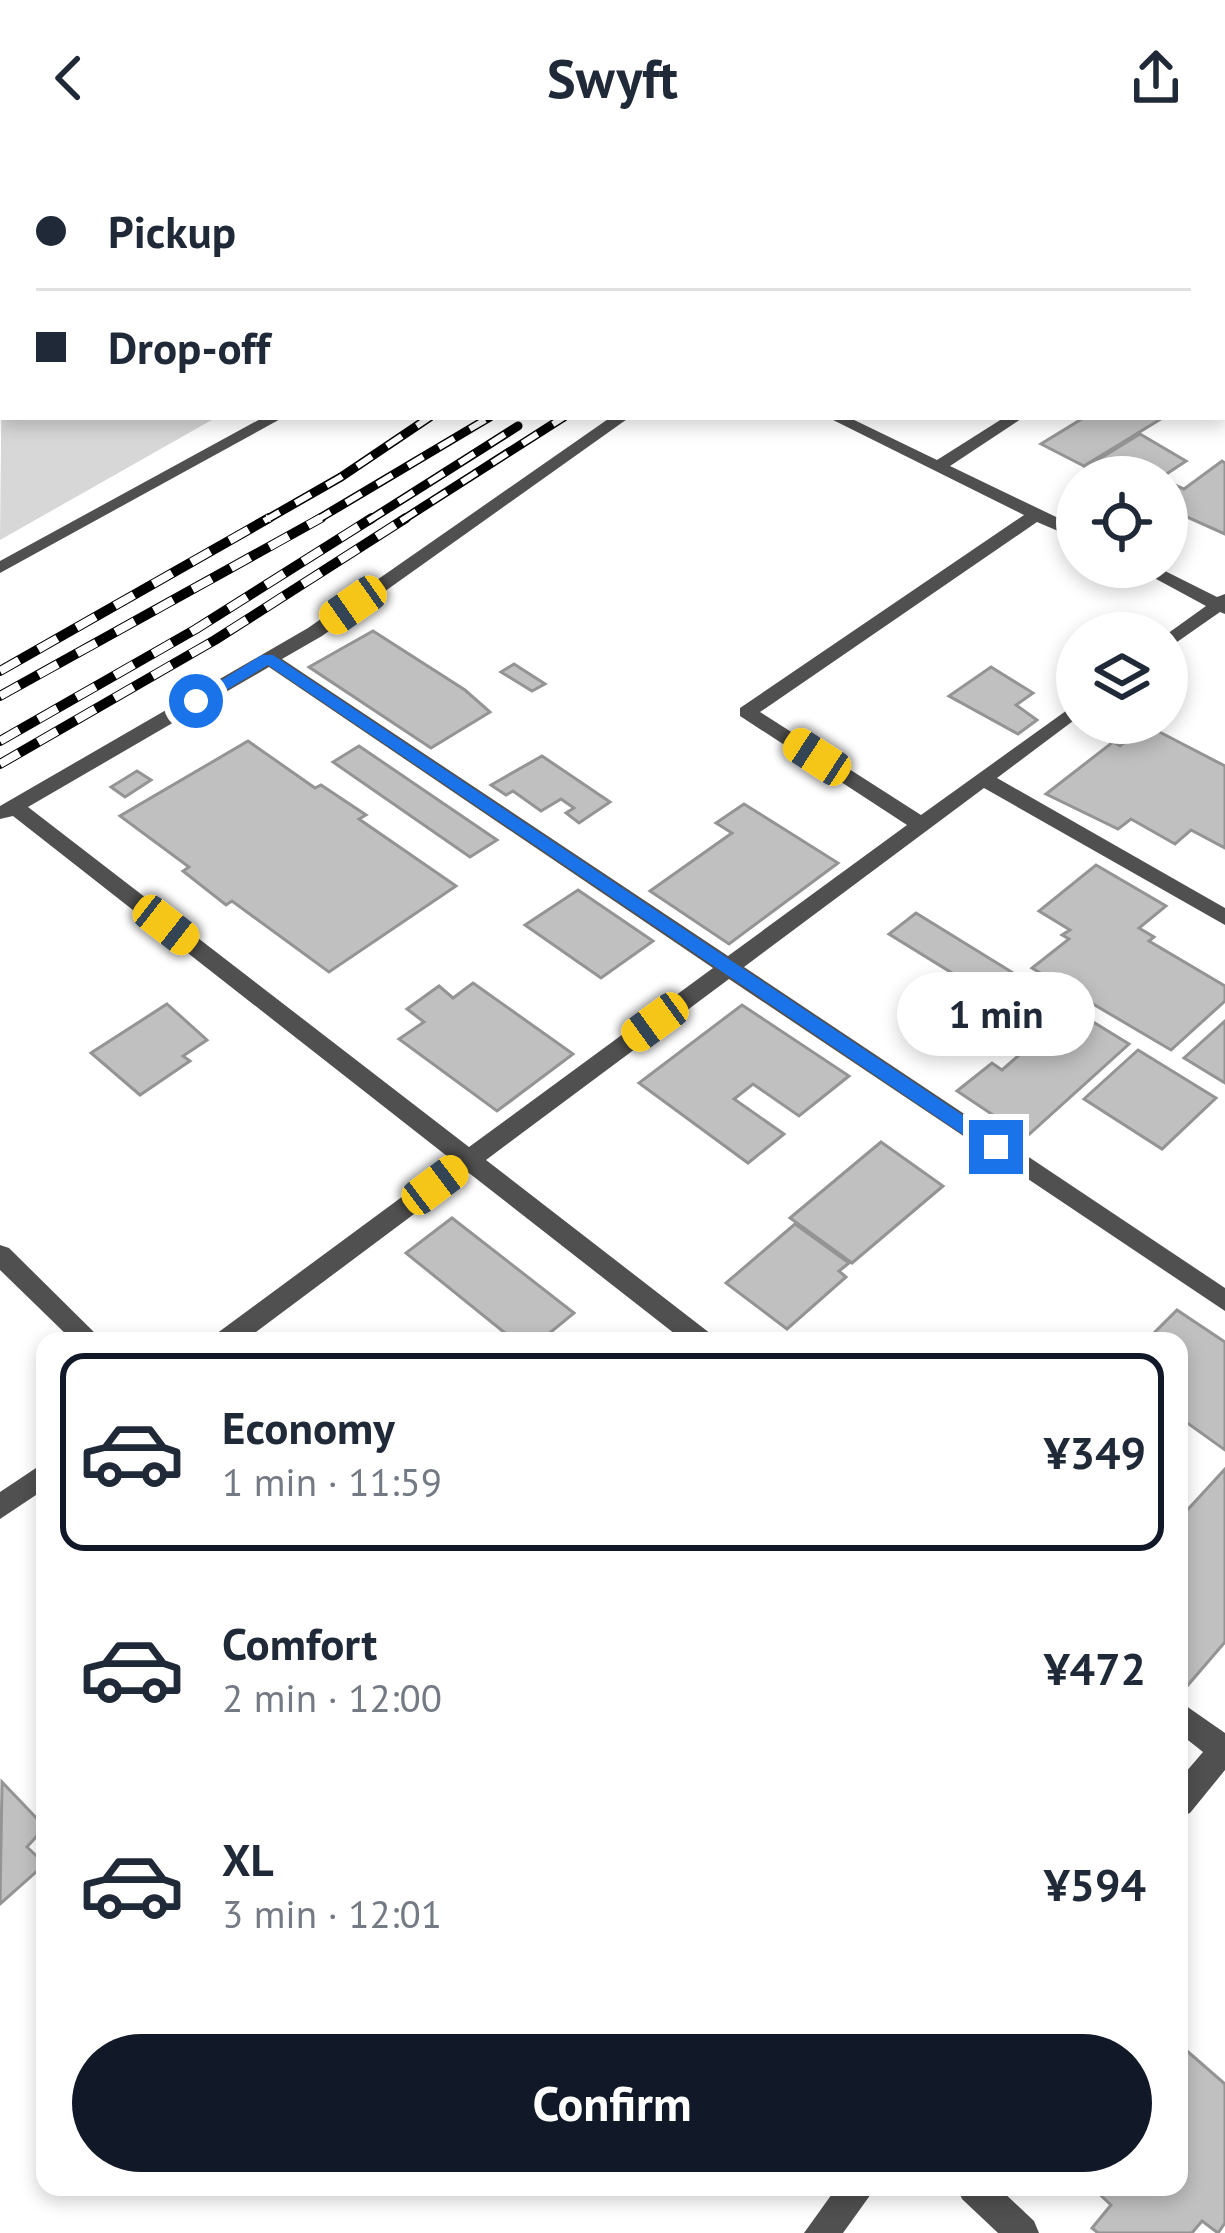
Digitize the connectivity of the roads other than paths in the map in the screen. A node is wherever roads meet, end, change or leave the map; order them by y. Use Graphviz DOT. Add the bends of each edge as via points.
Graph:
graph roads {
  1 [pos="271,420"];
  2 [pos="618,420"];
  3 [pos="842,420"];
  4 [pos="1011,420"];
  5 [pos="940,465"];
  6 [pos="1037,514"];
  7 [pos="1056,524"];
  8 [pos="0,568"];
  9 [pos="1188,588"];
  10 [pos="1223,604"];
  11 [pos="1188,628"];
  12 [pos="268,658"];
  13 [pos="1056,725"];
  14 [pos="983,779"];
  15 [pos="7,811"];
  16 [pos="922,824"];
  17 [pos="1225,918"];
  18 [pos="729,968"];
  19 [pos="470,1159"];
  20 [pos="0,1255"];
  21 [pos="1225,1301"];
  22 [pos="81,1332"];
  23 [pos="237,1332"];
  24 [pos="691,1332"];
  25 [pos="36,1481"];
  26 [pos="0,1507"];
  27 [pos="1188,1722"];
  28 [pos="1224,1749"];
  29 [pos="1188,1792"];
  30 [pos="852,2196"];
  31 [pos="983,2196"];
  32 [pos="821,2233"];
  33 [pos="1022,2233"];
  1 -- 8 [label="street"];
  2 -- 12 [label="street"];
  3 -- 5 [label="street"];
  4 -- 5 [label="street"];
  5 -- 6 [label="street"];
  6 -- 7 [label="street"];
  6 -- 16 [label="street" via="747,712"];
  9 -- 10 [label="street"];
  10 -- 11 [label="street"];
  12 -- 15 [label="street"];
  12 -- 18 [label="street"];
  13 -- 14 [label="street"];
  14 -- 16 [label="street"];
  14 -- 17 [label="street"];
  15 -- 19 [label="street"];
  16 -- 18 [label="street"];
  18 -- 19 [label="street"];
  18 -- 21 [label="street"];
  19 -- 23 [label="street"];
  19 -- 24 [label="street"];
  20 -- 22 [label="street"];
  25 -- 26 [label="street"];
  27 -- 28 [label="street"];
  28 -- 29 [label="street"];
  30 -- 32 [label="street"];
  31 -- 33 [label="street"];
}
